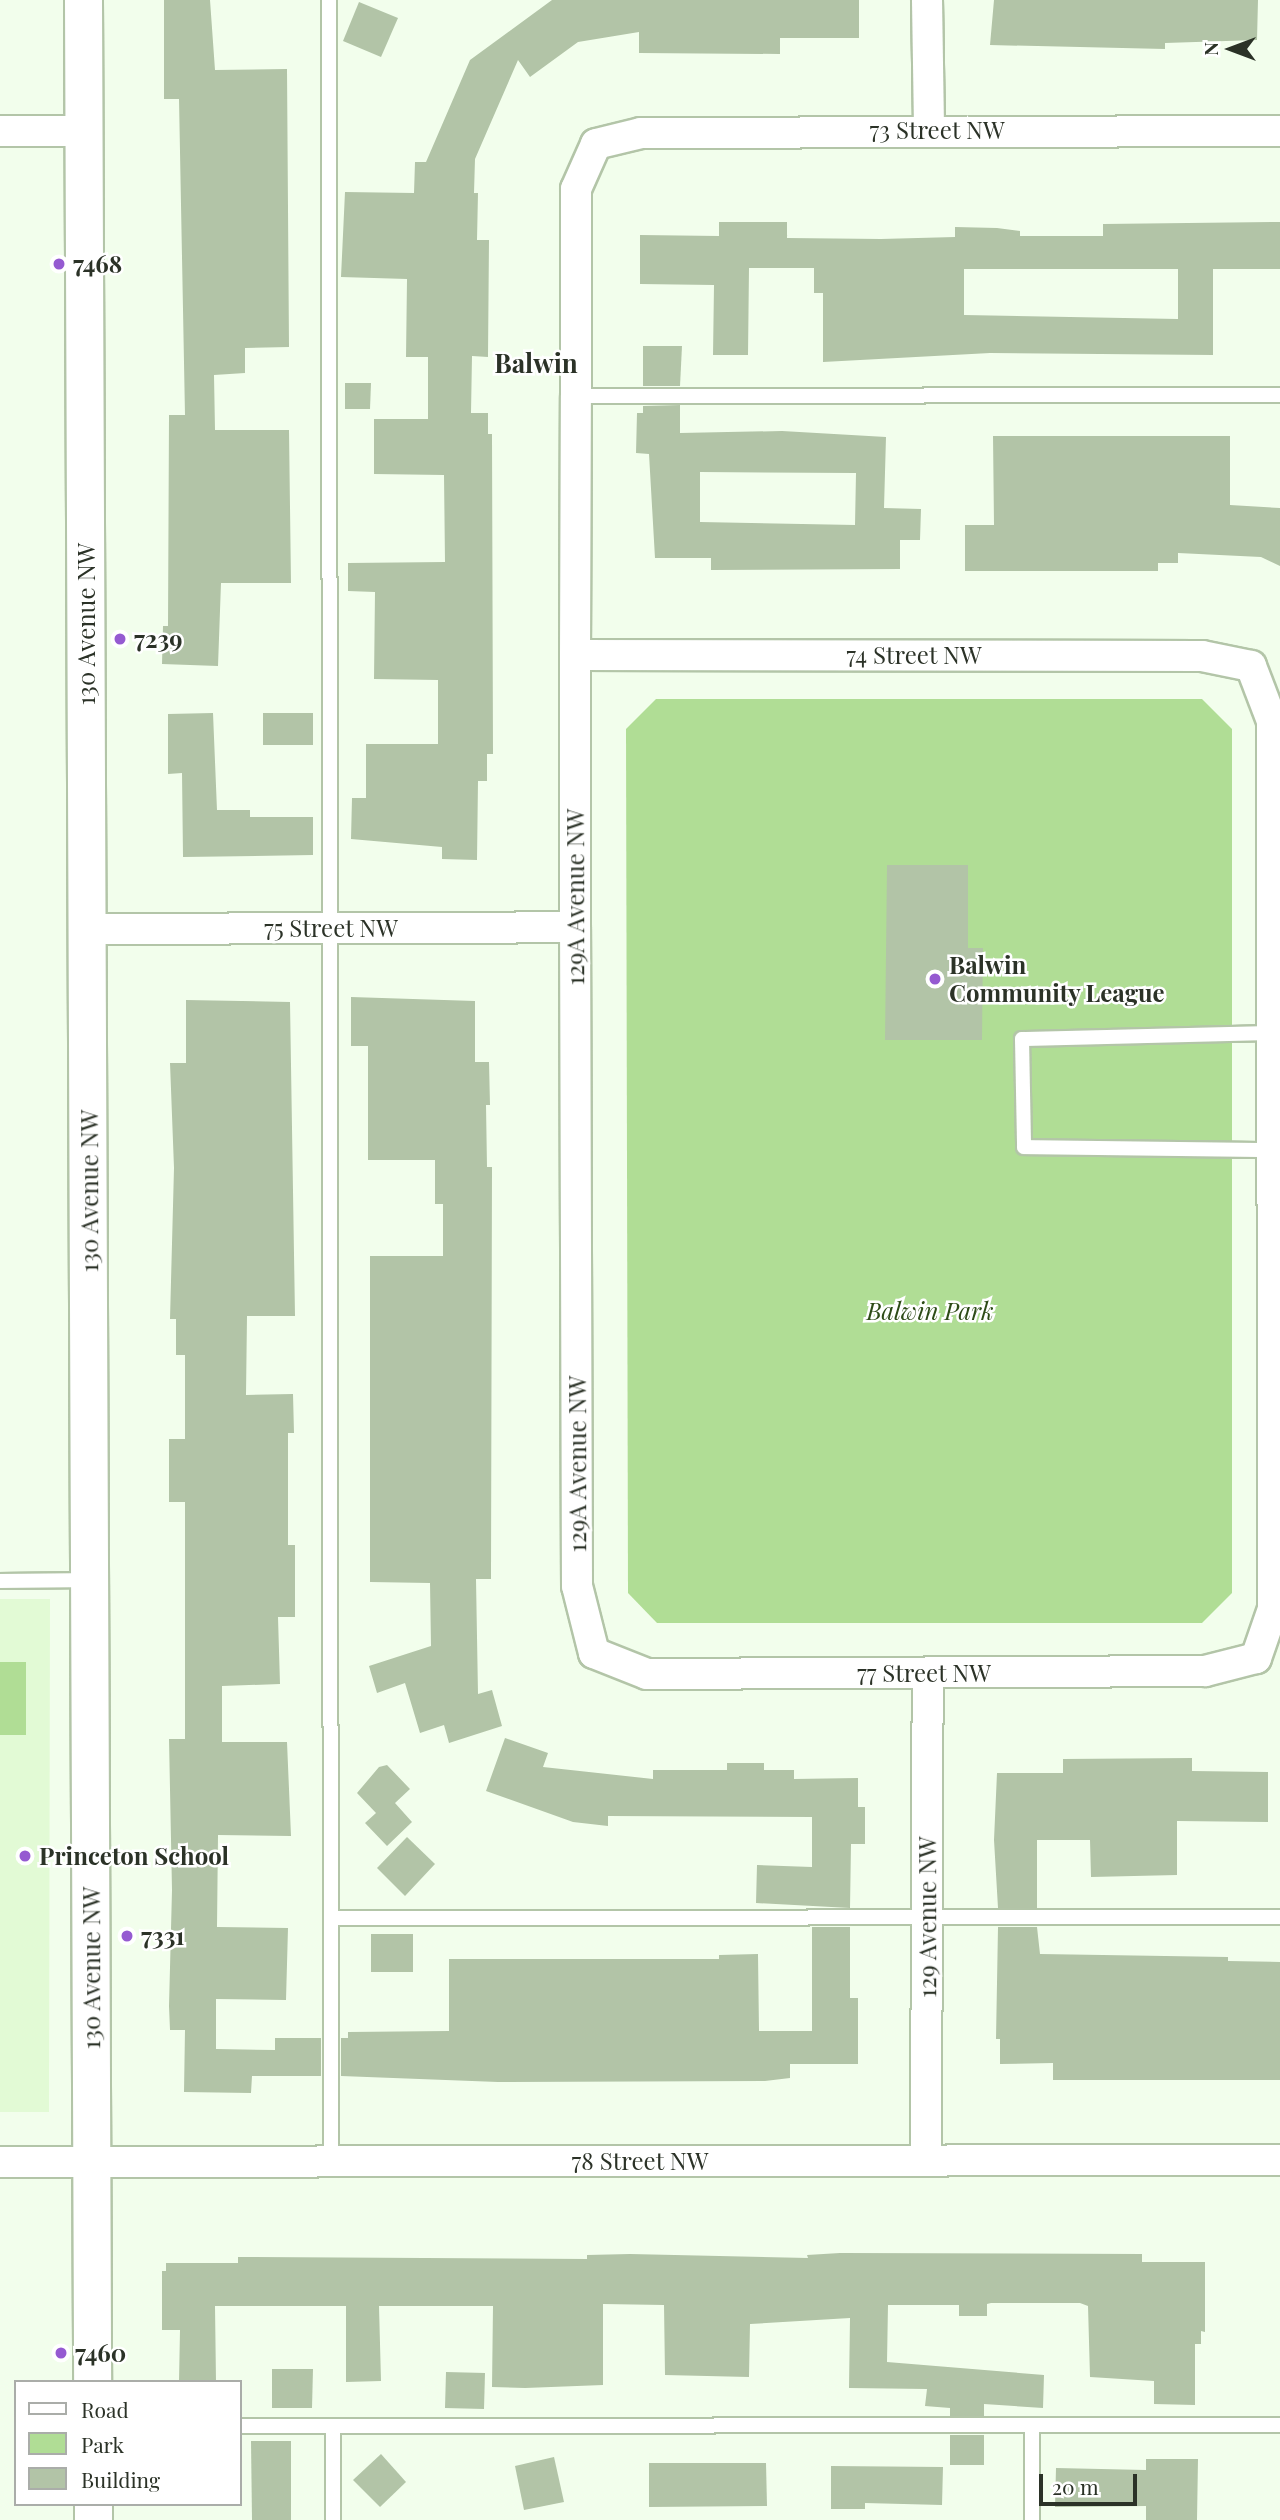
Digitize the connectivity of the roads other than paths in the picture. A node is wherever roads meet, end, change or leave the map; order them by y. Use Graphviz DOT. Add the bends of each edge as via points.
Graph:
graph roads {
  1 [pos="83,0"];
  2 [pos="329,0"];
  3 [pos="928,0"];
  4 [pos="929,130"];
  5 [pos="0,131"];
  6 [pos="85,131"];
  7 [pos="1280,131"];
  8 [pos="596,144"];
  9 [pos="1280,395"];
  10 [pos="576,396"];
  11 [pos="575,655"];
  12 [pos="575,927"];
  13 [pos="332,928"];
  14 [pos="87,929"];
  15 [pos="1273,1033"];
  16 [pos="1275,1158"];
  17 [pos="90,1580"];
  18 [pos="0,1581"];
  19 [pos="594,1653"];
  20 [pos="928,1673"];
  21 [pos="1280,1917"];
  22 [pos="334,1918"];
  23 [pos="926,1919"];
  24 [pos="926,2160"];
  25 [pos="1280,2160"];
  26 [pos="0,2162"];
  27 [pos="90,2162"];
  28 [pos="331,2162"];
  29 [pos="92,2380"];
  30 [pos="1280,2425"];
  31 [pos="242,2426"];
  32 [pos="333,2426"];
  33 [pos="1032,2427"];
  34 [pos="333,2520"];
  35 [pos="1032,2520"];
  1 -- 6 [label="street, 130 Avenue NW"];
  2 -- 13 [label="lane"];
  3 -- 4 [label="street"];
  4 -- 7 [label="street, 73 Street NW"];
  4 -- 8 [label="street, 73 Street NW" via="641,133"];
  5 -- 6 [label="street"];
  6 -- 14 [label="street, 130 Avenue NW"];
  8 -- 10 [label="street, 129A Avenue NW" via="576,189"];
  9 -- 10 [label="lane"];
  10 -- 11 [label="street, 129A Avenue NW"];
  11 -- 12 [label="street, 129A Avenue NW"];
  11 -- 15 [label="street, 74 Street NW" via="1202,656 1251,666 1272,721"];
  12 -- 13 [label="street, 75 Street NW"];
  12 -- 19 [label="street, 129A Avenue NW" via="577,1586"];
  13 -- 14 [label="street, 75 Street NW"];
  13 -- 22 [label="lane"];
  14 -- 17 [label="street, 130 Avenue NW"];
  15 -- 16 [label="street"];
  15 -- 16 [label="lane" via="1022,1038 1024,1147"];
  16 -- 20 [label="street, 77 Street NW" via="1273,1609 1256,1658 1205,1671"];
  17 -- 18 [label="lane"];
  17 -- 27 [label="street, 130 Avenue NW"];
  19 -- 20 [label="street, 77 Street NW" via="647,1674"];
  20 -- 23 [label="street, 129 Avenue NW"];
  21 -- 23 [label="lane"];
  22 -- 23 [label="lane"];
  22 -- 28 [label="lane"];
  23 -- 24 [label="street, 129 Avenue NW"];
  24 -- 25 [label="street, 78 Street NW"];
  24 -- 28 [label="street, 78 Street NW"];
  26 -- 27 [label="street, 78 Street NW"];
  27 -- 28 [label="street, 78 Street NW"];
  27 -- 29 [label="street, 130 Avenue NW"];
  30 -- 33 [label="lane"];
  31 -- 32 [label="lane"];
  32 -- 33 [label="lane"];
  32 -- 34 [label="lane"];
  33 -- 35 [label="lane"];
}
